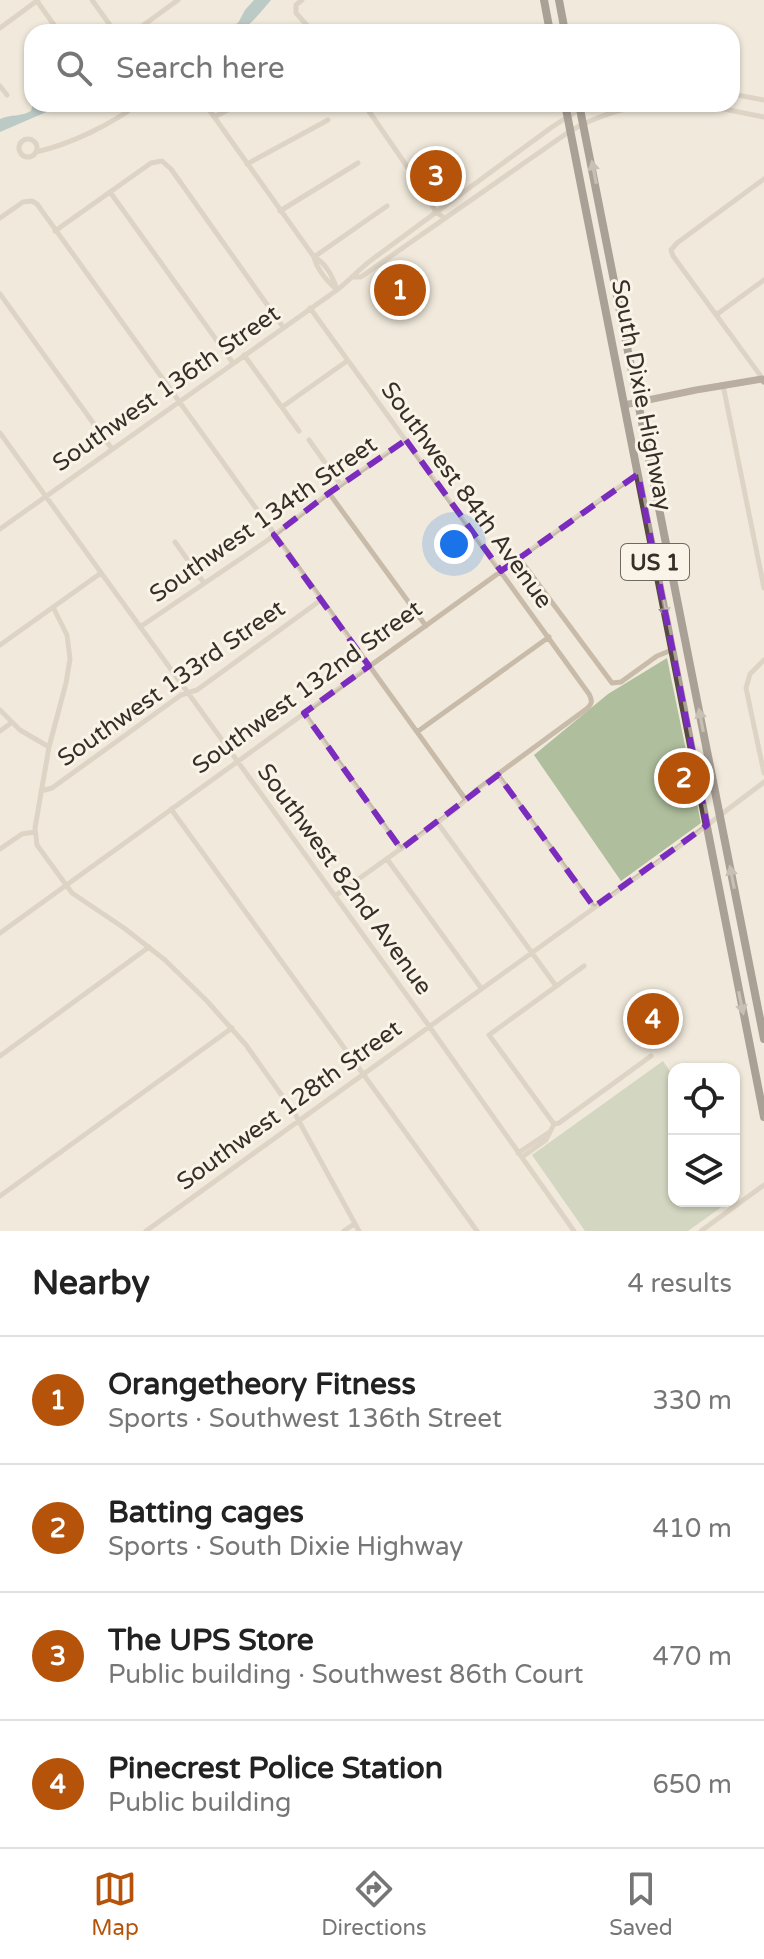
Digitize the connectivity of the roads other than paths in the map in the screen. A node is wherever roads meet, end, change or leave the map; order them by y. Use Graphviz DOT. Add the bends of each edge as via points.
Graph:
graph roads {
  1 [pos="38,0"];
  2 [pos="92,0"];
  3 [pos="178,0"];
  4 [pos="302,0"];
  5 [pos="544,0"];
  6 [pos="559,0"];
  7 [pos="54,24"];
  8 [pos="109,24"];
  9 [pos="145,24"];
  10 [pos="306,24"];
  11 [pos="548,24"];
  12 [pos="564,24"];
  13 [pos="0,28"];
  14 [pos="0,86"];
  15 [pos="7,95"];
  16 [pos="740,96"];
  17 [pos="764,100"];
  18 [pos="126,112"];
  19 [pos="211,112"];
  20 [pos="224,112"];
  21 [pos="370,112"];
  22 [pos="566,112"];
  23 [pos="573,112"];
  24 [pos="581,112"];
  25 [pos="615,112"];
  26 [pos="739,112"];
  27 [pos="214,117"];
  28 [pos="567,117"];
  29 [pos="764,117"];
  30 [pos="328,120"];
  31 [pos="584,123"];
  32 [pos="570,131"];
  33 [pos="36,152"];
  34 [pos="358,163"];
  35 [pos="247,164"];
  36 [pos="764,179"];
  37 [pos="110,192"];
  38 [pos="387,206"];
  39 [pos="280,211"];
  40 [pos="436,212"];
  41 [pos="0,218"];
  42 [pos="444,218"];
  43 [pos="55,231"];
  44 [pos="314,257"];
  45 [pos="611,263"];
  46 [pos="597,265"];
  47 [pos="353,277"];
  48 [pos="764,280"];
  49 [pos="337,290"];
  50 [pos="0,294"];
  51 [pos="310,308"];
  52 [pos="716,315"];
  53 [pos="283,327"];
  54 [pos="244,355"];
  55 [pos="347,361"];
  56 [pos="233,363"];
  57 [pos="763,380"];
  58 [pos="723,385"];
  59 [pos="178,402"];
  60 [pos="638,402"];
  61 [pos="624,405"];
  62 [pos="282,407"];
  63 [pos="299,431"];
  64 [pos="0,434"];
  65 [pos="309,440"];
  66 [pos="406,440"];
  67 [pos="112,449"];
  68 [pos="652,472"];
  69 [pos="638,474"];
  70 [pos="341,485"];
  71 [pos="329,493"];
  72 [pos="45,496"];
  73 [pos="0,529"];
  74 [pos="274,535"];
  75 [pos="175,542"];
  76 [pos="519,558"];
  77 [pos="501,571"];
  78 [pos="101,573"];
  79 [pos="204,583"];
  80 [pos="764,588"];
  81 [pos="321,600"];
  82 [pos="53,607"];
  83 [pos="426,626"];
  84 [pos="140,627"];
  85 [pos="549,637"];
  86 [pos="0,645"];
  87 [pos="687,647"];
  88 [pos="672,650"];
  89 [pos="764,660"];
  90 [pos="369,666"];
  91 [pos="188,693"];
  92 [pos="0,710"];
  93 [pos="304,713"];
  94 [pos="11,723"];
  95 [pos="0,731"];
  96 [pos="417,732"];
  97 [pos="49,747"];
  98 [pos="237,761"];
  99 [pos="764,773"];
  100 [pos="498,775"];
  101 [pos="764,782"];
  102 [pos="41,791"];
  103 [pos="466,800"];
  104 [pos="171,809"];
  105 [pos="719,814"];
  106 [pos="437,822"];
  107 [pos="707,825"];
  108 [pos="35,832"];
  109 [pos="0,849"];
  110 [pos="401,849"];
  111 [pos="387,859"];
  112 [pos="66,886"];
  113 [pos="335,896"];
  114 [pos="594,907"];
  115 [pos="0,933"];
  116 [pos="744,940"];
  117 [pos="730,943"];
  118 [pos="149,947"];
  119 [pos="531,952"];
  120 [pos="584,966"];
  121 [pos="556,986"];
  122 [pos="481,988"];
  123 [pos="429,1026"];
  124 [pos="232,1028"];
  125 [pos="764,1039"];
  126 [pos="0,1056"];
  127 [pos="651,1056"];
  128 [pos="764,1061"];
  129 [pos="753,1063"];
  130 [pos="363,1073"];
  131 [pos="764,1117"];
  132 [pos="299,1121"];
  133 [pos="554,1124"];
  134 [pos="520,1155"];
  135 [pos="764,1185"];
  136 [pos="0,1196"];
  137 [pos="354,1224"];
  138 [pos="146,1231"];
  139 [pos="344,1231"];
  140 [pos="359,1231"];
  141 [pos="477,1231"];
  142 [pos="574,1231"];
  143 [pos="701,1231"];
  1 -- 7 [label="street"];
  1 -- 13 [label="street"];
  2 -- 8 [label="street"];
  3 -- 9 [label="street"];
  4 -- 10 [label="street" via="296,13"];
  5 -- 11 [label="highway"];
  6 -- 12 [label="highway"];
  14 -- 15 [label="street"];
  16 -- 17 [label="street"];
  18 -- 33 [label="street"];
  19 -- 27 [label="street"];
  20 -- 27 [label="street"];
  21 -- 40 [label="street"];
  22 -- 28 [label="highway, South Dixie Highway / US 1"];
  23 -- 28 [label="street, Southwest 136th Street"];
  24 -- 31 [label="highway, South Dixie Highway / US 1"];
  25 -- 31 [label="street, Southwest 136th Street"];
  26 -- 29 [label="street"];
  27 -- 35 [label="street"];
  28 -- 32 [label="highway, South Dixie Highway / US 1"];
  28 -- 40 [label="street, Southwest 136th Street"];
  30 -- 35 [label="street"];
  31 -- 32 [label="street, Southwest 136th Street"];
  45 -- 31 [label="highway, South Dixie Highway / US 1, one-way"];
  32 -- 42 [label="street, Southwest 136th Street"];
  32 -- 46 [label="highway, South Dixie Highway / US 1"];
  34 -- 39 [label="street"];
  35 -- 39 [label="street"];
  36 -- 52 [label="street" via="672,248"];
  37 -- 43 [label="street"];
  37 -- 53 [label="street" via="162,161"];
  37 -- 56 [label="street"];
  38 -- 44 [label="street"];
  39 -- 44 [label="street"];
  40 -- 42 [label="street"];
  40 -- 47 [label="street, Southwest 136th Street"];
  41 -- 43 [label="street" via="29,200"];
  42 -- 47 [label="street, Southwest 136th Street" via="361,277"];
  43 -- 59 [label="street"];
  44 -- 49 [label="street" via="321,260"];
  45 -- 46 [label="street"];
  45 -- 60 [label="highway, South Dixie Highway / US 1"];
  46 -- 61 [label="highway, South Dixie Highway / US 1"];
  47 -- 49 [label="street, Southwest 136th Street"];
  48 -- 52 [label="street"];
  49 -- 51 [label="street, Southwest 136th Street"];
  50 -- 67 [label="street"];
  51 -- 53 [label="street, Southwest 136th Street"];
  51 -- 55 [label="street, Southwest 84th Avenue"];
  52 -- 57 [label="street"];
  53 -- 54 [label="street, Southwest 136th Street"];
  54 -- 56 [label="street, Southwest 136th Street"];
  54 -- 62 [label="street"];
  55 -- 62 [label="street"];
  55 -- 66 [label="street, Southwest 84th Avenue"];
  56 -- 59 [label="street, Southwest 136th Street"];
  57 -- 58 [label="main road"];
  58 -- 60 [label="main road"];
  58 -- 80 [label="street"];
  59 -- 67 [label="street, Southwest 136th Street"];
  59 -- 74 [label="street"];
  60 -- 61 [label="main road"];
  60 -- 68 [label="highway, South Dixie Highway / US 1"];
  61 -- 69 [label="highway, South Dixie Highway / US 1"];
  62 -- 63 [label="street"];
  64 -- 72 [label="street, Southwest 82nd Avenue"];
  65 -- 70 [label="street"];
  66 -- 70 [label="street, Southwest 134th Street"];
  66 -- 77 [label="street, Southwest 84th Avenue"];
  67 -- 72 [label="street, Southwest 136th Street"];
  68 -- 69 [label="highway"];
  68 -- 87 [label="highway, South Dixie Highway / US 1"];
  69 -- 76 [label="street, Southwest 132nd Street"];
  69 -- 88 [label="highway, South Dixie Highway / US 1, one-way"];
  70 -- 71 [label="street, Southwest 134th Street"];
  71 -- 74 [label="street, Southwest 134th Street"];
  71 -- 83 [label="street"];
  72 -- 73 [label="street, Southwest 136th Street"];
  72 -- 78 [label="street, Southwest 82nd Avenue"];
  74 -- 79 [label="street, Southwest 134th Street"];
  74 -- 81 [label="street"];
  75 -- 79 [label="street"];
  76 -- 77 [label="street, Southwest 132nd Street"];
  76 -- 88 [label="street" via="613,684"];
  77 -- 83 [label="street, Southwest 132nd Street"];
  77 -- 85 [label="street, Southwest 84th Avenue"];
  78 -- 82 [label="street"];
  78 -- 84 [label="street, Southwest 82nd Avenue"];
  79 -- 84 [label="street, Southwest 134th Street"];
  81 -- 90 [label="street"];
  81 -- 91 [label="street, Southwest 133rd Street"];
  82 -- 86 [label="street"];
  82 -- 97 [label="street" via="67,635 70,659"];
  83 -- 90 [label="street, Southwest 132nd Street"];
  84 -- 91 [label="street, Southwest 82nd Avenue"];
  85 -- 96 [label="street"];
  85 -- 100 [label="street, Southwest 84th Avenue" via="591,703"];
  87 -- 88 [label="highway"];
  105 -- 87 [label="highway, South Dixie Highway / US 1, one-way"];
  88 -- 107 [label="highway, South Dixie Highway / US 1"];
  89 -- 99 [label="street" via="746,684"];
  90 -- 93 [label="street, Southwest 132nd Street"];
  90 -- 96 [label="street"];
  91 -- 98 [label="street, Southwest 82nd Avenue"];
  91 -- 102 [label="street, Southwest 133rd Street"];
  92 -- 94 [label="street"];
  93 -- 98 [label="street, Southwest 132nd Street"];
  93 -- 110 [label="street"];
  94 -- 95 [label="street"];
  94 -- 97 [label="street"];
  96 -- 103 [label="street"];
  97 -- 102 [label="street"];
  98 -- 104 [label="street, Southwest 132nd Street"];
  98 -- 113 [label="street, Southwest 82nd Avenue"];
  100 -- 103 [label="street"];
  100 -- 114 [label="street"];
  101 -- 105 [label="street, Southwest 128th Street"];
  102 -- 108 [label="street"];
  103 -- 106 [label="street"];
  104 -- 112 [label="street, Southwest 132nd Street"];
  104 -- 130 [label="street"];
  105 -- 107 [label="street, Southwest 128th Street"];
  116 -- 105 [label="highway, South Dixie Highway / US 1, one-way"];
  106 -- 110 [label="street"];
  106 -- 119 [label="street"];
  107 -- 114 [label="street, Southwest 128th Street"];
  107 -- 117 [label="highway, South Dixie Highway / US 1"];
  108 -- 109 [label="street"];
  108 -- 112 [label="street" via="39,849"];
  110 -- 111 [label="street"];
  111 -- 113 [label="street"];
  111 -- 122 [label="street"];
  112 -- 115 [label="street, Southwest 132nd Street"];
  112 -- 118 [label="street"];
  113 -- 123 [label="street, Southwest 82nd Avenue"];
  114 -- 119 [label="street, Southwest 128th Street"];
  116 -- 117 [label="highway"];
  116 -- 125 [label="highway, South Dixie Highway / US 1"];
  117 -- 129 [label="highway, South Dixie Highway / US 1, one-way"];
  118 -- 124 [label="street"];
  118 -- 126 [label="street"];
  119 -- 121 [label="street"];
  119 -- 122 [label="street, Southwest 128th Street"];
  120 -- 121 [label="street"];
  121 -- 133 [label="street" via="489,1035"];
  122 -- 123 [label="street, Southwest 128th Street"];
  123 -- 130 [label="street, Southwest 128th Street"];
  123 -- 134 [label="street, Southwest 82nd Avenue"];
  124 -- 132 [label="street"];
  124 -- 136 [label="street"];
  127 -- 133 [label="street"];
  128 -- 129 [label="street"];
  129 -- 131 [label="highway, South Dixie Highway / US 1"];
  130 -- 132 [label="street, Southwest 128th Street"];
  130 -- 141 [label="street"];
  132 -- 137 [label="street"];
  132 -- 138 [label="street, Southwest 128th Street"];
  133 -- 134 [label="street" via="546,1140"];
  134 -- 142 [label="street, Southwest 82nd Avenue"];
  135 -- 143 [label="street"];
  137 -- 139 [label="street"];
  137 -- 140 [label="street"];
}
